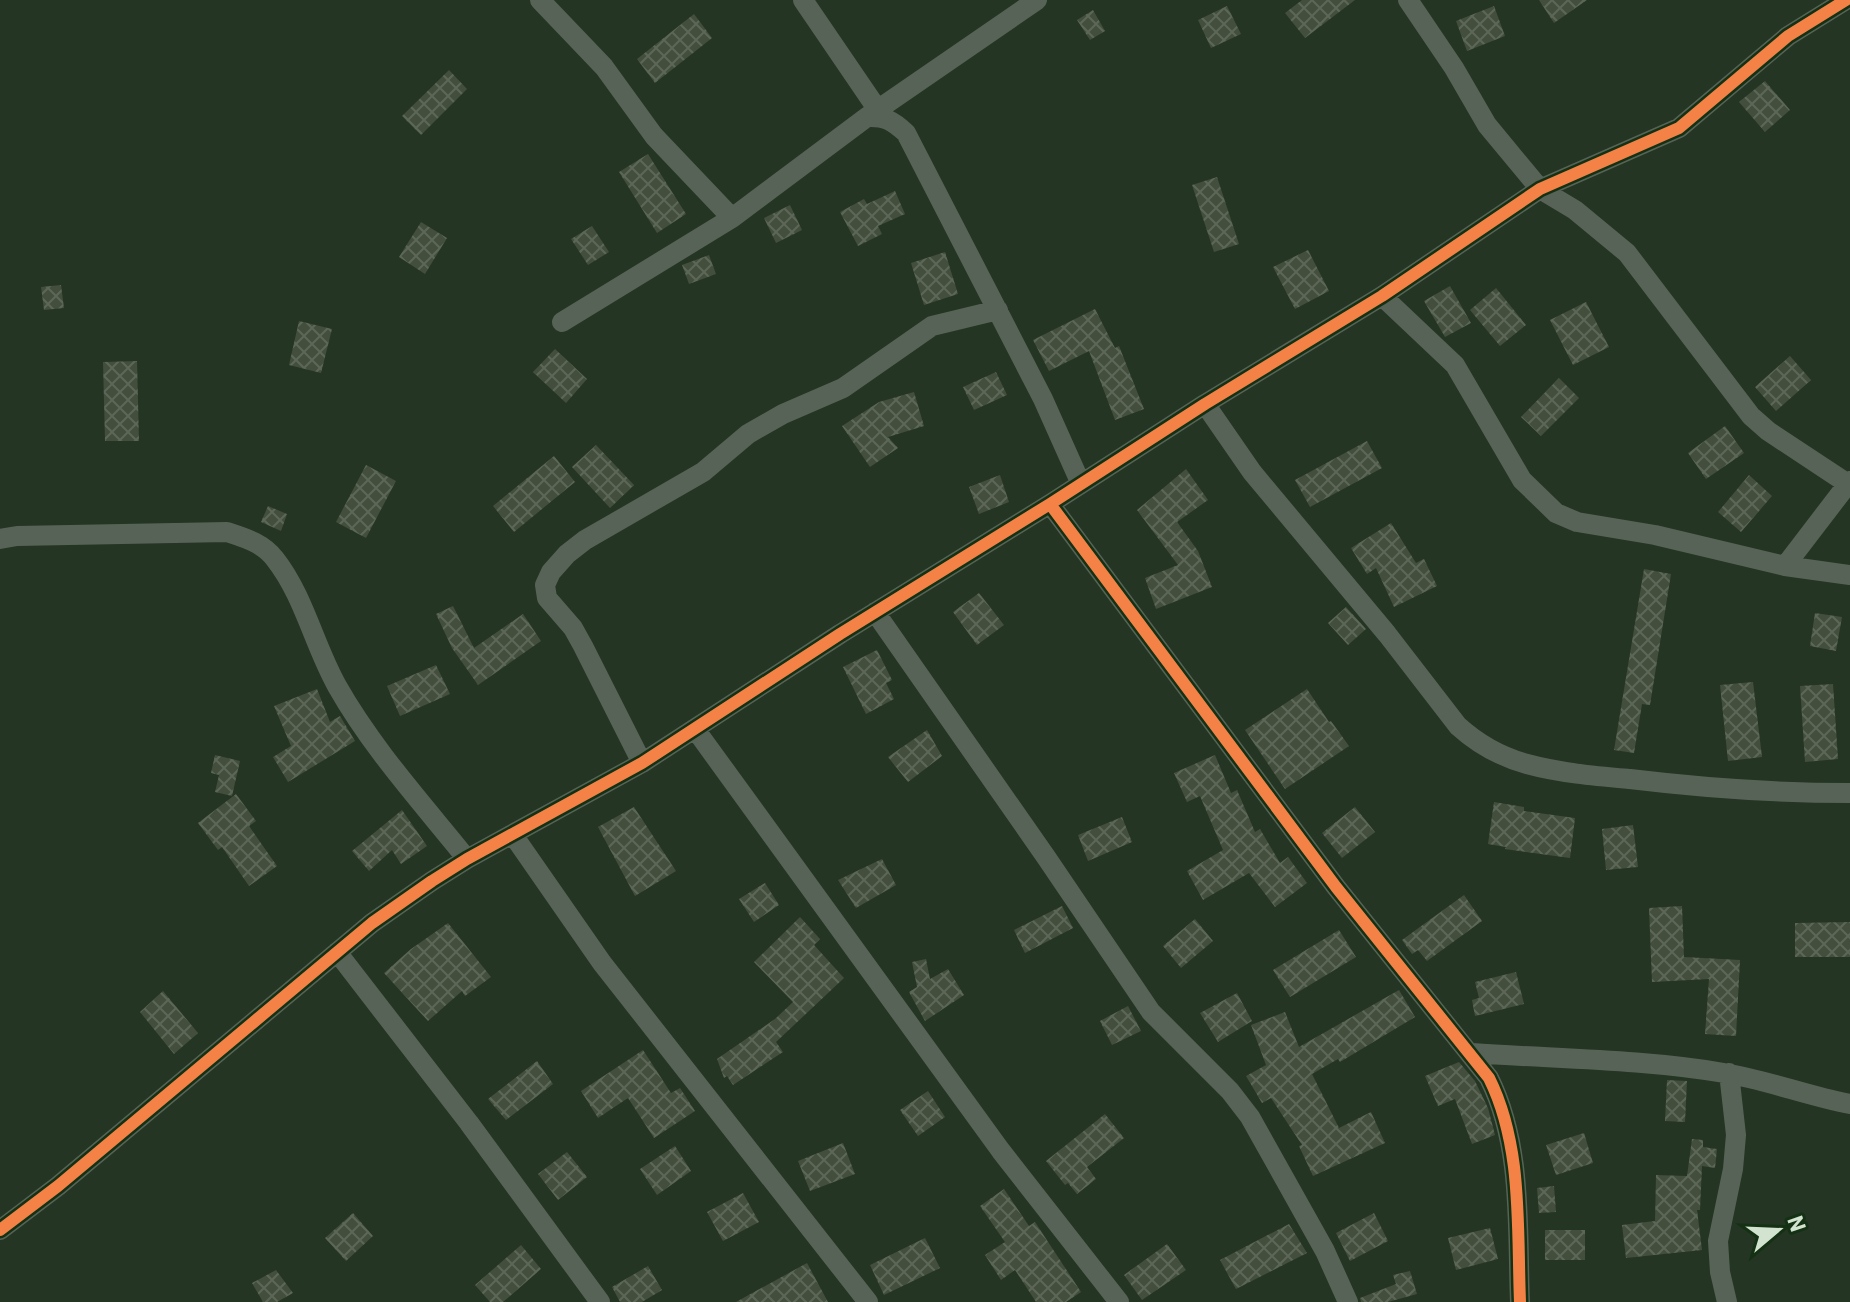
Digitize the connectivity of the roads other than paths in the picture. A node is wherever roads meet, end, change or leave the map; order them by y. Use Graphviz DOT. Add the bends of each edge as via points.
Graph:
graph roads {
  1 [pos="540,0"];
  2 [pos="803,0"];
  3 [pos="1037,0"];
  4 [pos="1408,0"];
  5 [pos="1846,0"];
  6 [pos="875,114"];
  7 [pos="1540,189"];
  8 [pos="732,218"];
  9 [pos="1382,296"];
  10 [pos="998,310"];
  11 [pos="562,322"];
  12 [pos="1205,404"];
  13 [pos="1849,482"];
  14 [pos="1081,484"];
  15 [pos="1050,504"];
  16 [pos="0,539"];
  17 [pos="1785,566"];
  18 [pos="1850,575"];
  19 [pos="875,612"];
  20 [pos="695,729"];
  21 [pos="642,763"];
  22 [pos="1850,793"];
  23 [pos="513,835"];
  24 [pos="467,859"];
  25 [pos="337,952"];
  26 [pos="1472,1053"];
  27 [pos="1729,1073"];
  28 [pos="1850,1104"];
  29 [pos="0,1230"];
  30 [pos="600,1302"];
  31 [pos="868,1302"];
  32 [pos="1119,1302"];
  33 [pos="1348,1302"];
  34 [pos="1520,1302"];
  35 [pos="1727,1302"];
  1 -- 8 [label="street" via="604,67 665,148"];
  2 -- 6 [label="street"];
  3 -- 6 [label="street"];
  4 -- 7 [label="street" via="1487,125"];
  5 -- 7 [label="street" via="1788,36 1679,128"];
  6 -- 8 [label="street"];
  6 -- 10 [label="street" via="906,133"];
  7 -- 9 [label="street"];
  7 -- 13 [label="street" via="1627,253 1751,416"];
  8 -- 11 [label="street"];
  9 -- 12 [label="street"];
  9 -- 17 [label="street" via="1455,365 1522,480 1556,513 1577,522"];
  10 -- 14 [label="street"];
  10 -- 21 [label="street" via="924,331 843,388 748,434 703,472 585,540 551,572 547,598 573,628"];
  12 -- 14 [label="street"];
  12 -- 22 [label="street" via="1252,472 1458,726 1494,752 1527,764 1595,775 1769,793"];
  13 -- 17 [label="street"];
  14 -- 15 [label="street"];
  15 -- 19 [label="street"];
  15 -- 26 [label="street" via="1336,887"];
  16 -- 24 [label="street" via="227,532 256,542 291,583 351,710"];
  17 -- 18 [label="street"];
  19 -- 20 [label="street"];
  19 -- 33 [label="street" via="1151,1012 1250,1117"];
  20 -- 21 [label="street"];
  20 -- 32 [label="street" via="973,1114"];
  21 -- 23 [label="street"];
  23 -- 24 [label="street"];
  23 -- 31 [label="street" via="602,963"];
  24 -- 25 [label="street"];
  25 -- 29 [label="street"];
  25 -- 30 [label="street"];
  26 -- 27 [label="street" via="1614,1060"];
  26 -- 34 [label="street" via="1496,1091 1509,1127"];
  27 -- 28 [label="street"];
  27 -- 35 [label="street" via="1736,1135 1718,1241"];
}
